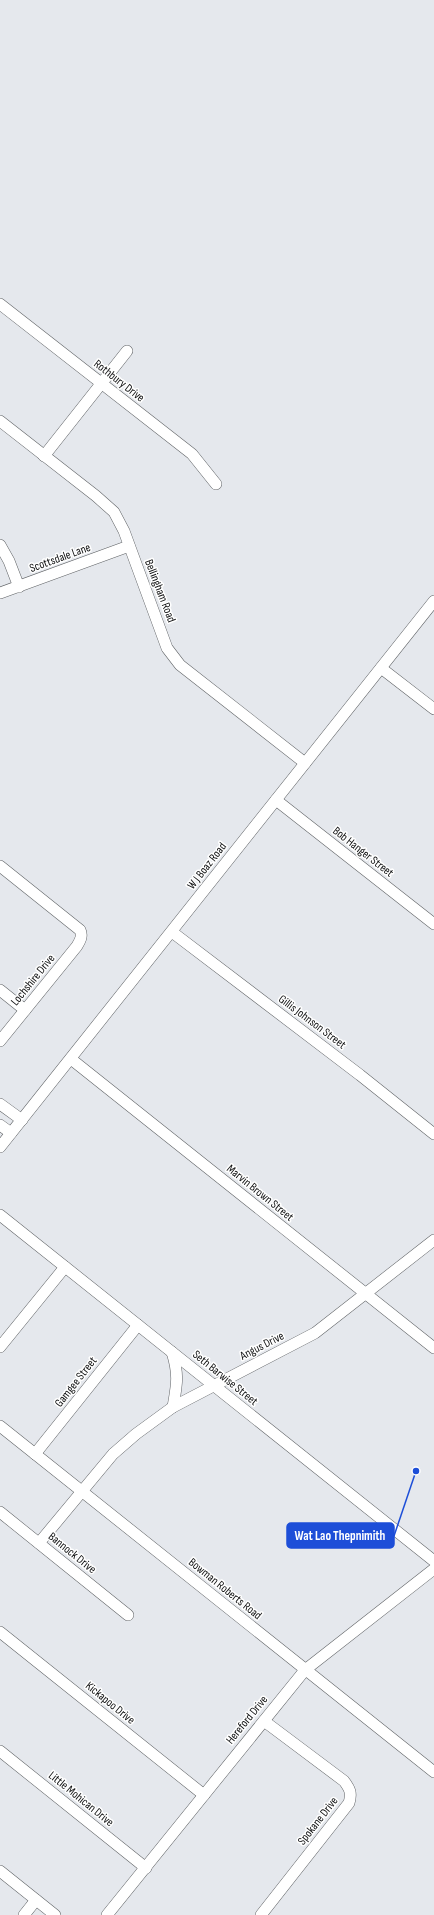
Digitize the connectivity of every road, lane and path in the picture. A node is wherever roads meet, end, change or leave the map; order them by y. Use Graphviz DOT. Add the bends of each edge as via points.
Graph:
graph roads {
  1 [pos="0,304"];
  2 [pos="127,351"];
  3 [pos="101,383"];
  4 [pos="0,421"];
  5 [pos="44,456"];
  6 [pos="216,484"];
  7 [pos="0,545"];
  8 [pos="129,546"];
  9 [pos="19,587"];
  10 [pos="0,593"];
  11 [pos="434,601"];
  12 [pos="381,668"];
  13 [pos="434,709"];
  14 [pos="305,763"];
  15 [pos="276,800"];
  16 [pos="0,866"];
  17 [pos="434,924"];
  18 [pos="172,932"];
  19 [pos="0,990"];
  20 [pos="25,1010"];
  21 [pos="0,1041"];
  22 [pos="71,1058"];
  23 [pos="0,1104"];
  24 [pos="22,1120"];
  25 [pos="0,1125"];
  26 [pos="11,1134"];
  27 [pos="434,1134"];
  28 [pos="0,1147"];
  29 [pos="0,1215"];
  30 [pos="434,1240"];
  31 [pos="65,1267"];
  32 [pos="366,1294"];
  33 [pos="138,1325"];
  34 [pos="0,1347"];
  35 [pos="434,1348"];
  36 [pos="172,1352"];
  37 [pos="214,1386"];
  38 [pos="173,1407"];
  39 [pos="0,1426"];
  40 [pos="35,1454"];
  41 [pos="81,1491"];
  42 [pos="0,1512"];
  43 [pos="39,1543"];
  44 [pos="434,1561"];
  45 [pos="434,1569"];
  46 [pos="128,1615"];
  47 [pos="0,1632"];
  48 [pos="305,1670"];
  49 [pos="264,1721"];
  50 [pos="0,1751"];
  51 [pos="434,1772"];
  52 [pos="204,1795"];
  53 [pos="146,1868"];
  54 [pos="0,1871"];
  55 [pos="36,1900"];
  56 [pos="24,1915"];
  57 [pos="55,1915"];
  58 [pos="107,1915"];
  59 [pos="260,1915"];
  1 -- 3 [label="street, Rothbury Drive"];
  2 -- 3 [label="street"];
  3 -- 5 [label="street"];
  3 -- 6 [label="street, Rothbury Drive" via="192,454"];
  4 -- 5 [label="street, Bellingham Road"];
  5 -- 8 [label="street, Bellingham Road" via="114,512"];
  7 -- 9 [label="street"];
  8 -- 9 [label="street, Scottsdale Lane"];
  8 -- 14 [label="street, Bellingham Road" via="171,655 180,665"];
  9 -- 10 [label="street, Scottsdale Lane"];
  11 -- 12 [label="street, W J Boaz Road"];
  12 -- 13 [label="street"];
  12 -- 14 [label="street, W J Boaz Road"];
  14 -- 15 [label="street, W J Boaz Road"];
  15 -- 17 [label="street, Bob Hanger Street"];
  15 -- 18 [label="street, W J Boaz Road"];
  16 -- 20 [label="street, Lochshire Drive" via="82,933 77,946"];
  18 -- 22 [label="street, W J Boaz Road"];
  18 -- 27 [label="street, Gillis Johnson Street"];
  19 -- 20 [label="street"];
  20 -- 21 [label="street, Lochshire Drive"];
  22 -- 24 [label="street, W J Boaz Road"];
  22 -- 32 [label="street, Marvin Brown Street"];
  23 -- 24 [label="street"];
  24 -- 26 [label="street, W J Boaz Road"];
  25 -- 26 [label="street"];
  26 -- 28 [label="street, W J Boaz Road"];
  29 -- 31 [label="street, Seth Barwise Street"];
  30 -- 32 [label="street, Angus Drive"];
  31 -- 33 [label="street, Seth Barwise Street"];
  31 -- 34 [label="street"];
  32 -- 35 [label="street, Marvin Brown Street"];
  32 -- 37 [label="street, Angus Drive" via="303,1340"];
  33 -- 36 [label="street, Seth Barwise Street"];
  33 -- 40 [label="street, Gamgee Street"];
  36 -- 37 [label="street, Seth Barwise Street"];
  36 -- 38 [label="street" via="178,1378"];
  37 -- 38 [label="street, Angus Drive"];
  37 -- 44 [label="street, Seth Barwise Street"];
  38 -- 41 [label="street, Angus Drive" via="112,1454"];
  39 -- 40 [label="street, Bowman Roberts Road"];
  40 -- 41 [label="street, Bowman Roberts Road"];
  41 -- 43 [label="street, Angus Drive"];
  41 -- 48 [label="street, Bowman Roberts Road"];
  42 -- 43 [label="street, Bannock Drive"];
  43 -- 46 [label="street, Bannock Drive"];
  45 -- 48 [label="street, Hereford Drive"];
  47 -- 52 [label="street, Kickapoo Drive"];
  48 -- 49 [label="street, Hereford Drive"];
  48 -- 51 [label="street, Bowman Roberts Road"];
  49 -- 52 [label="street, Hereford Drive"];
  49 -- 59 [label="street, Spokane Drive" via="344,1782 350,1789 351,1796 349,1803"];
  50 -- 53 [label="street, Little Mohican Drive"];
  52 -- 53 [label="street, Hereford Drive"];
  53 -- 58 [label="street, Hereford Drive"];
  54 -- 55 [label="street"];
  55 -- 56 [label="street"];
  55 -- 57 [label="street"];
}
